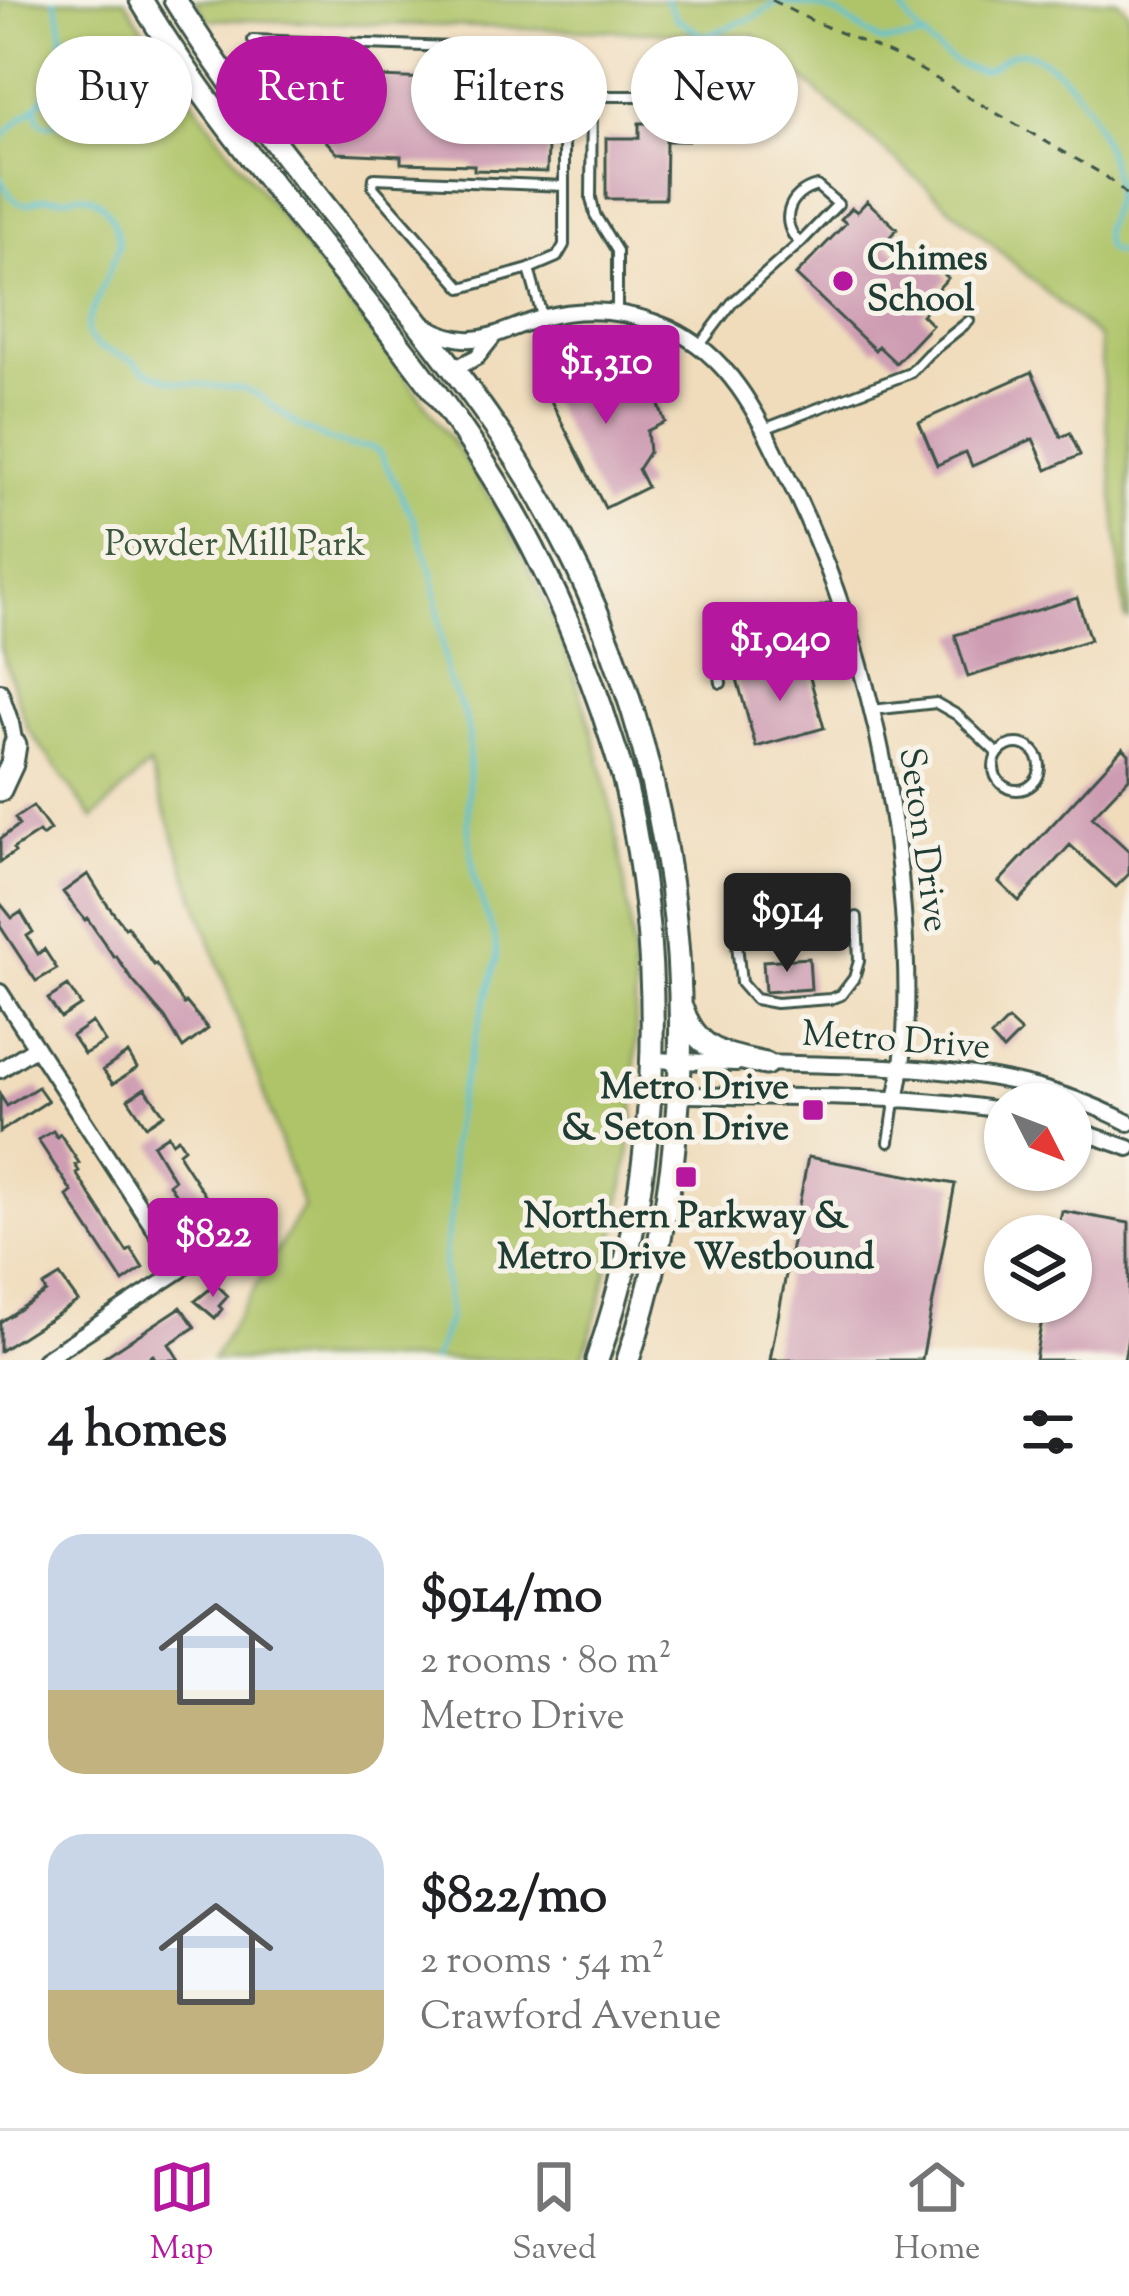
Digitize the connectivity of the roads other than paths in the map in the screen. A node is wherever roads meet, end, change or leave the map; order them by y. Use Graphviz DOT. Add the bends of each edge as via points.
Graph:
graph roads {
  1 [pos="141,0"];
  2 [pos="176,0"];
  3 [pos="387,45"];
  4 [pos="631,96"];
  5 [pos="564,186"];
  6 [pos="800,244"];
  7 [pos="529,269"];
  8 [pos="617,313"];
  9 [pos="542,318"];
  10 [pos="415,319"];
  11 [pos="969,321"];
  12 [pos="493,337"];
  13 [pos="700,345"];
  14 [pos="454,369"];
  15 [pos="422,376"];
  16 [pos="764,429"];
  17 [pos="839,606"];
  18 [pos="722,683"];
  19 [pos="0,691"];
  20 [pos="871,710"];
  21 [pos="15,745"];
  22 [pos="998,754"];
  23 [pos="0,790"];
  24 [pos="857,916"];
  25 [pos="735,924"];
  26 [pos="0,992"];
  27 [pos="680,1005"];
  28 [pos="37,1047"];
  29 [pos="651,1060"];
  30 [pos="681,1061"];
  31 [pos="766,1064"];
  32 [pos="903,1067"];
  33 [pos="0,1070"];
  34 [pos="649,1093"];
  35 [pos="680,1095"];
  36 [pos="896,1101"];
  37 [pos="984,1107"];
  38 [pos="1129,1123"];
  39 [pos="1092,1135"];
  40 [pos="889,1142"];
  41 [pos="1129,1148"];
  42 [pos="44,1360"];
  43 [pos="596,1360"];
  44 [pos="628,1360"];
  1 -- 15 [label="main road" via="216,111"];
  2 -- 10 [label="main road"];
  3 -- 5 [label="lane" via="564,51"];
  4 -- 8 [label="lane" via="592,96 591,198 617,251"];
  5 -- 7 [label="lane" via="564,245"];
  5 -- 7 [label="lane" via="374,178 373,187 462,288"];
  6 -- 6 [label="lane" via="838,204 817,186 789,209 789,230"];
  6 -- 13 [label="lane" via="732,302"];
  7 -- 9 [label="lane"];
  8 -- 9 [label="street, Seton Drive"];
  8 -- 13 [label="street, Seton Drive"];
  9 -- 12 [label="street, Seton Drive"];
  10 -- 12 [label="street, Seton Drive" via="460,340"];
  10 -- 14 [label="main road"];
  11 -- 16 [label="lane" via="910,373"];
  12 -- 14 [label="street, Seton Drive"];
  13 -- 16 [label="street, Seton Drive" via="739,385"];
  14 -- 15 [label="main road"];
  14 -- 27 [label="main road" via="537,491 621,673 663,833"];
  15 -- 29 [label="main road" via="538,557 615,745 643,887"];
  16 -- 17 [label="street, Seton Drive"];
  17 -- 18 [label="lane" via="717,655"];
  17 -- 20 [label="street, Seton Drive"];
  19 -- 21 [label="street"];
  20 -- 22 [label="lane" via="936,703"];
  20 -- 32 [label="street, Seton Drive" via="901,872 908,969"];
  21 -- 23 [label="main road"];
  22 -- 22 [label="lane" via="994,772 1003,785 1021,790 1034,782 1039,762 1028,747 1010,745"];
  24 -- 25 [label="lane" via="859,961 841,995 776,1003 755,999 741,983"];
  26 -- 28 [label="street"];
  27 -- 30 [label="main road"];
  27 -- 31 [label="main road" via="712,1050"];
  28 -- 33 [label="street"];
  28 -- 42 [label="street" via="181,1270"];
  29 -- 30 [label="street, Metro Drive"];
  29 -- 34 [label="main road"];
  30 -- 31 [label="street, Metro Drive"];
  30 -- 35 [label="main road"];
  31 -- 32 [label="street, Metro Drive"];
  32 -- 36 [label="street, Seton Drive"];
  32 -- 38 [label="street, Metro Drive" via="1040,1086"];
  34 -- 35 [label="street, Metro Drive"];
  34 -- 43 [label="main road" via="628,1250"];
  35 -- 36 [label="street, Metro Drive"];
  35 -- 44 [label="main road" via="665,1212"];
  36 -- 37 [label="street, Metro Drive"];
  36 -- 40 [label="lane"];
  39 -- 41 [label="street"];
}
